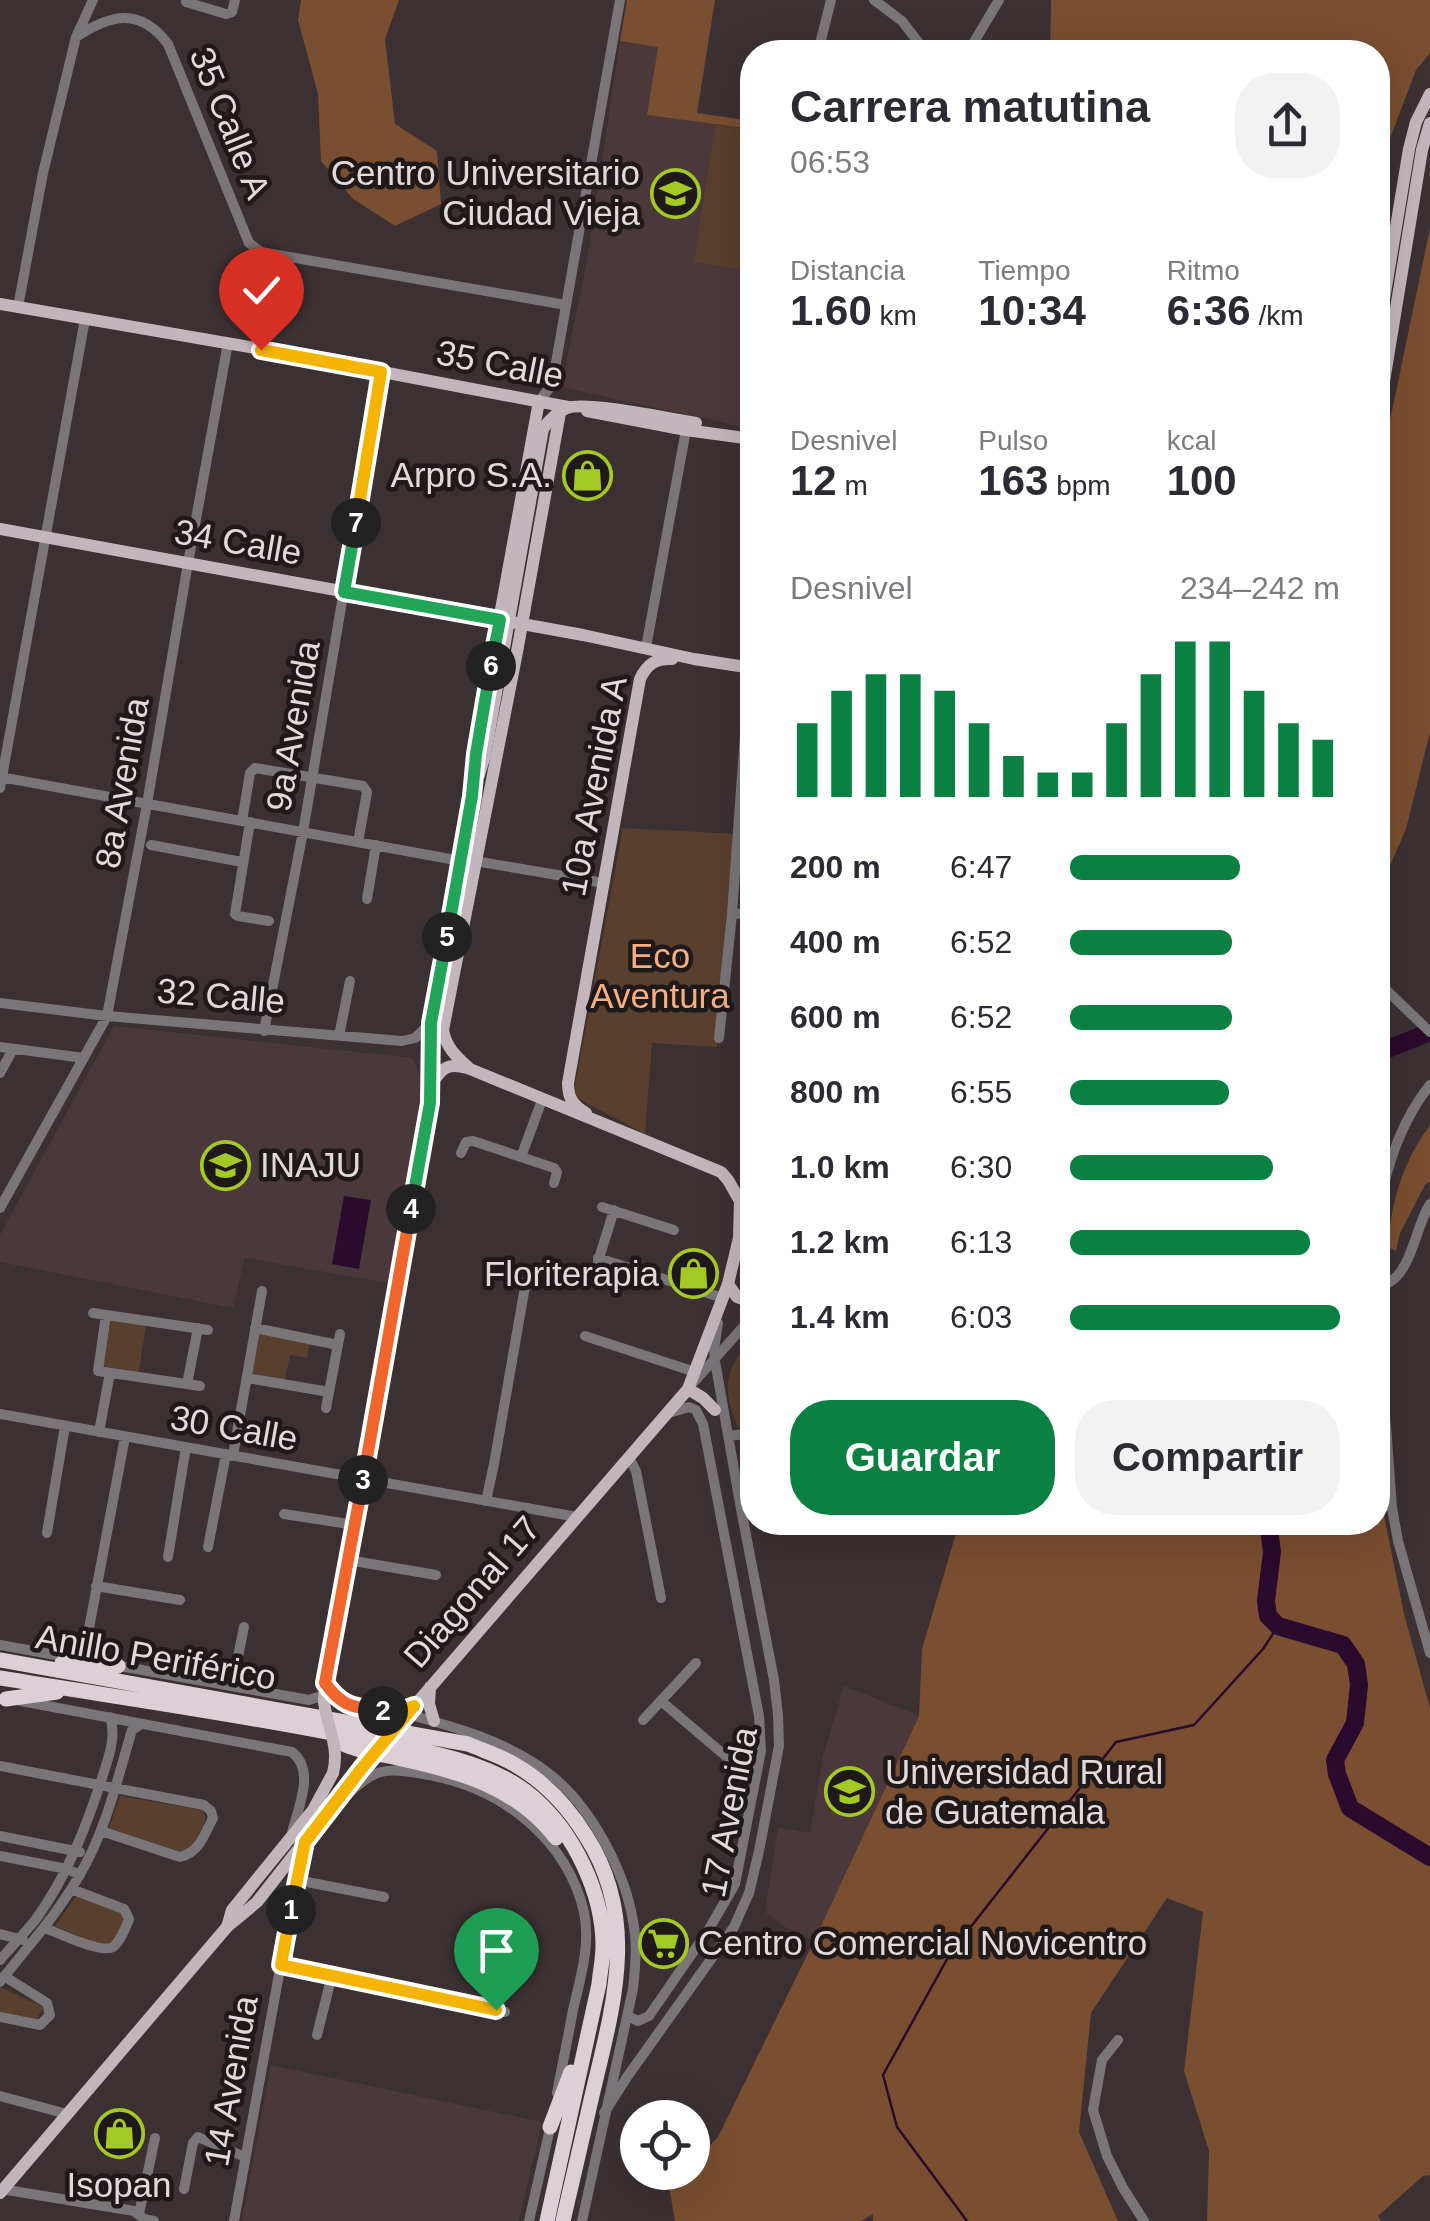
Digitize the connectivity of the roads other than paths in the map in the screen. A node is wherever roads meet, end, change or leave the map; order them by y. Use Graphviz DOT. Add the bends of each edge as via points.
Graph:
graph roads {
  1 [pos="93,0"];
  2 [pos="235,0"];
  3 [pos="620,0"];
  4 [pos="831,0"];
  5 [pos="874,0"];
  6 [pos="1000,0"];
  7 [pos="186,2"];
  8 [pos="76,37"];
  9 [pos="821,40"];
  10 [pos="917,40"];
  11 [pos="975,40"];
  12 [pos="1430,94"];
  13 [pos="1430,123"];
  14 [pos="1390,265"];
  15 [pos="0,304"];
  16 [pos="566,305"];
  17 [pos="18,307"];
  18 [pos="85,319"];
  19 [pos="228,344"];
  20 [pos="1390,345"];
  21 [pos="381,372"];
  22 [pos="552,385"];
  23 [pos="540,402"];
  24 [pos="562,406"];
  25 [pos="691,426"];
  26 [pos="740,436"];
  27 [pos="0,528"];
  28 [pos="46,537"];
  29 [pos="188,563"];
  30 [pos="344,592"];
  31 [pos="500,620"];
  32 [pos="522,624"];
  33 [pos="583,634"];
  34 [pos="646,642"];
  35 [pos="494,648"];
  36 [pos="517,652"];
  37 [pos="694,659"];
  38 [pos="728,664"];
  39 [pos="740,665"];
  40 [pos="310,779"];
  41 [pos="1,781"];
  42 [pos="472,796"];
  43 [pos="147,804"];
  44 [pos="740,815"];
  45 [pos="246,822"];
  46 [pos="302,832"];
  47 [pos="358,842"];
  48 [pos="151,845"];
  49 [pos="376,845"];
  50 [pos="468,861"];
  51 [pos="242,862"];
  52 [pos="604,883"];
  53 [pos="368,899"];
  54 [pos="732,914"];
  55 [pos="740,914"];
  56 [pos="269,921"];
  57 [pos="350,982"];
  58 [pos="1390,994"];
  59 [pos="0,1003"];
  60 [pos="107,1016"];
  61 [pos="431,1023"];
  62 [pos="264,1031"];
  63 [pos="1430,1032"];
  64 [pos="339,1036"];
  65 [pos="718,1038"];
  66 [pos="0,1048"];
  67 [pos="13,1049"];
  68 [pos="84,1058"];
  69 [pos="470,1069"];
  70 [pos="0,1073"];
  71 [pos="432,1083"];
  72 [pos="1430,1085"];
  73 [pos="542,1100"];
  74 [pos="605,1125"];
  75 [pos="461,1154"];
  76 [pos="520,1157"];
  77 [pos="1390,1160"];
  78 [pos="554,1183"];
  79 [pos="740,1201"];
  80 [pos="1430,1204"];
  81 [pos="0,1208"];
  82 [pos="740,1227"];
  83 [pos="674,1230"];
  84 [pos="598,1258"];
  85 [pos="593,1278"];
  86 [pos="1390,1281"];
  87 [pos="526,1282"];
  88 [pos="728,1284"];
  89 [pos="262,1291"];
  90 [pos="740,1299"];
  91 [pos="722,1302"];
  92 [pos="94,1313"];
  93 [pos="106,1315"];
  94 [pos="255,1328"];
  95 [pos="740,1331"];
  96 [pos="585,1336"];
  97 [pos="715,1361"];
  98 [pos="104,1372"];
  99 [pos="695,1372"];
  100 [pos="247,1378"];
  101 [pos="187,1384"];
  102 [pos="200,1386"];
  103 [pos="688,1389"];
  104 [pos="329,1392"];
  105 [pos="326,1408"];
  106 [pos="716,1410"];
  107 [pos="0,1414"];
  108 [pos="668,1414"];
  109 [pos="726,1422"];
  110 [pos="704,1424"];
  111 [pos="65,1426"];
  112 [pos="99,1432"];
  113 [pos="740,1434"];
  114 [pos="729,1436"];
  115 [pos="125,1437"];
  116 [pos="186,1447"];
  117 [pos="229,1454"];
  118 [pos="629,1458"];
  119 [pos="363,1478"];
  120 [pos="1390,1481"];
  121 [pos="740,1483"];
  122 [pos="489,1501"];
  123 [pos="284,1514"];
  124 [pos="577,1517"];
  125 [pos="355,1525"];
  126 [pos="47,1533"];
  127 [pos="750,1535"];
  128 [pos="208,1547"];
  129 [pos="168,1557"];
  130 [pos="348,1560"];
  131 [pos="436,1575"];
  132 [pos="96,1586"];
  133 [pos="660,1598"];
  134 [pos="180,1600"];
  135 [pos="244,1627"];
  136 [pos="767,1640"];
  137 [pos="744,1645"];
  138 [pos="0,1646"];
  139 [pos="1430,1653"];
  140 [pos="0,1659"];
  141 [pos="83,1660"];
  142 [pos="696,1663"];
  143 [pos="118,1666"];
  144 [pos="0,1678"];
  145 [pos="232,1686"];
  146 [pos="430,1687"];
  147 [pos="74,1690"];
  148 [pos="324,1693"];
  149 [pos="3,1698"];
  150 [pos="661,1701"];
  151 [pos="408,1713"];
  152 [pos="110,1717"];
  153 [pos="643,1720"];
  154 [pos="434,1721"];
  155 [pos="142,1723"];
  156 [pos="335,1740"];
  157 [pos="362,1759"];
  158 [pos="0,1766"];
  159 [pos="755,1780"];
  160 [pos="99,1786"];
  161 [pos="116,1790"];
  162 [pos="335,1805"];
  163 [pos="102,1831"];
  164 [pos="0,1836"];
  165 [pos="290,1840"];
  166 [pos="305,1842"];
  167 [pos="76,1850"];
  168 [pos="90,1855"];
  169 [pos="0,1856"];
  170 [pos="66,1869"];
  171 [pos="80,1875"];
  172 [pos="278,1876"];
  173 [pos="298,1880"];
  174 [pos="72,1888"];
  175 [pos="594,1890"];
  176 [pos="294,1892"];
  177 [pos="384,1897"];
  178 [pos="227,1927"];
  179 [pos="45,1928"];
  180 [pos="0,1934"];
  181 [pos="19,1938"];
  182 [pos="31,1944"];
  183 [pos="0,1960"];
  184 [pos="281,1965"];
  185 [pos="332,1976"];
  186 [pos="2,1979"];
  187 [pos="657,2005"];
  188 [pos="505,2012"];
  189 [pos="673,2014"];
  190 [pos="628,2016"];
  191 [pos="0,2017"];
  192 [pos="591,2022"];
  193 [pos="317,2035"];
  194 [pos="1118,2040"];
  195 [pos="0,2096"];
  196 [pos="67,2114"];
  197 [pos="604,2114"];
  198 [pos="550,2127"];
  199 [pos="154,2138"];
  200 [pos="245,2157"];
  201 [pos="572,2178"];
  202 [pos="184,2189"];
  203 [pos="1,2191"];
  204 [pos="139,2214"];
  205 [pos="154,2221"];
  206 [pos="234,2221"];
  207 [pos="529,2221"];
  208 [pos="547,2221"];
  209 [pos="563,2221"];
  210 [pos="571,2221"];
  211 [pos="582,2221"];
  212 [pos="1144,2221"];
  1 -- 8 [label="street"];
  2 -- 7 [label="street" via="226,14"];
  3 -- 16 [label="street"];
  4 -- 9 [label="street"];
  5 -- 10 [label="street"];
  6 -- 11 [label="street"];
  8 -- 16 [label="street, 35 Calle A" via="129,17 160,34 254,248"];
  8 -- 17 [label="street"];
  12 -- 14 [label="main road" via="1416,122"];
  13 -- 20 [label="main road"];
  15 -- 17 [label="main road, 35 Calle"];
  16 -- 22 [label="street"];
  17 -- 18 [label="main road, 35 Calle"];
  18 -- 19 [label="main road, 35 Calle"];
  18 -- 28 [label="street"];
  19 -- 21 [label="main road, 35 Calle"];
  19 -- 29 [label="street, 8a Avenida"];
  21 -- 23 [label="main road, 35 Calle"];
  21 -- 30 [label="street, 9a Avenida"];
  22 -- 23 [label="street"];
  22 -- 24 [label="street"];
  23 -- 24 [label="main road, 35 Calle"];
  23 -- 31 [label="main road"];
  24 -- 25 [label="main road, 35 Calle"];
  24 -- 32 [label="main road"];
  25 -- 26 [label="main road"];
  25 -- 34 [label="street, 10a Avenida A"];
  25 -- 42 [label="main road, bridge" via="580,405 560,412 543,429 485,756"];
  27 -- 28 [label="main road, 34 Calle"];
  28 -- 29 [label="main road, 34 Calle"];
  28 -- 41 [label="street"];
  29 -- 30 [label="main road, 34 Calle"];
  29 -- 43 [label="street, 8a Avenida"];
  30 -- 31 [label="main road, 34 Calle"];
  30 -- 40 [label="street, 9a Avenida"];
  31 -- 32 [label="main road, 34 Calle"];
  31 -- 35 [label="main road"];
  32 -- 33 [label="main road, 34 Calle"];
  32 -- 36 [label="main road"];
  33 -- 34 [label="main road, 34 Calle"];
  33 -- 37 [label="main road, 34 Calle"];
  34 -- 38 [label="main road, 34 Calle"];
  35 -- 36 [label="main road" via="507,638"];
  35 -- 42 [label="main road"];
  36 -- 50 [label="main road"];
  37 -- 38 [label="main road, 34 Calle"];
  37 -- 52 [label="main road, 10a Avenida A" via="659,659 640,679"];
  38 -- 39 [label="main road, 34 Calle"];
  40 -- 45 [label="street" via="252,770"];
  40 -- 46 [label="street, 9a Avenida"];
  40 -- 47 [label="street" via="366,788"];
  41 -- 43 [label="street"];
  42 -- 50 [label="main road"];
  43 -- 45 [label="street"];
  43 -- 60 [label="street, 8a Avenida"];
  44 -- 54 [label="street"];
  45 -- 46 [label="street"];
  45 -- 51 [label="street"];
  46 -- 47 [label="street"];
  46 -- 62 [label="street, 9a Avenida"];
  47 -- 49 [label="street"];
  48 -- 51 [label="street"];
  49 -- 50 [label="street"];
  49 -- 53 [label="street"];
  50 -- 52 [label="street"];
  50 -- 61 [label="main road"];
  50 -- 69 [label="main road" via="467,903 443,1030 448,1047"];
  51 -- 56 [label="street" via="234,914"];
  52 -- 74 [label="main road, 10a Avenida A" via="568,1091 573,1104"];
  54 -- 55 [label="street"];
  54 -- 65 [label="street"];
  57 -- 64 [label="street"];
  58 -- 63 [label="street"];
  59 -- 60 [label="street, 32 Calle"];
  60 -- 62 [label="street, 32 Calle"];
  60 -- 68 [label="street, 8a Avenida"];
  61 -- 64 [label="street, 32 Calle" via="402,1041"];
  61 -- 71 [label="main road"];
  62 -- 64 [label="street, 32 Calle"];
  66 -- 67 [label="street"];
  67 -- 68 [label="street"];
  67 -- 70 [label="street"];
  68 -- 81 [label="street, 8a Avenida"];
  69 -- 71 [label="main road" via="448,1067"];
  69 -- 73 [label="main road"];
  71 -- 119 [label="main road"];
  72 -- 77 [label="street"];
  73 -- 74 [label="main road"];
  73 -- 76 [label="street"];
  74 -- 79 [label="main road, 17 Avenida" via="712,1166"];
  75 -- 76 [label="street" via="470,1141"];
  76 -- 78 [label="street" via="554,1168"];
  80 -- 86 [label="street" via="1400,1275"];
  82 -- 88 [label="main road, 17 Avenida"];
  83 -- 84 [label="street" via="608,1208"];
  84 -- 85 [label="street"];
  84 -- 91 [label="street"];
  87 -- 122 [label="street"];
  88 -- 90 [label="main road"];
  88 -- 91 [label="main road, 17 Avenida"];
  89 -- 94 [label="street"];
  91 -- 97 [label="street, 17 Avenida"];
  91 -- 99 [label="main road, Diagonal 17"];
  92 -- 93 [label="street"];
  93 -- 98 [label="street"];
  93 -- 101 [label="street" via="203,1329"];
  94 -- 100 [label="street"];
  94 -- 104 [label="street" via="339,1340"];
  95 -- 97 [label="street, Diagonal 17"];
  96 -- 99 [label="street"];
  97 -- 103 [label="street, Diagonal 17"];
  97 -- 109 [label="street, 17 Avenida"];
  98 -- 101 [label="street"];
  98 -- 112 [label="street"];
  99 -- 103 [label="main road, Diagonal 17"];
  100 -- 104 [label="street"];
  100 -- 117 [label="street"];
  101 -- 102 [label="street"];
  103 -- 106 [label="main road"];
  103 -- 108 [label="main road, Diagonal 17"];
  104 -- 105 [label="street"];
  106 -- 109 [label="street"];
  106 -- 110 [label="street"];
  107 -- 111 [label="street, 30 Calle"];
  108 -- 110 [label="street" via="688,1407"];
  108 -- 118 [label="main road, Diagonal 17"];
  109 -- 114 [label="street, 17 Avenida"];
  110 -- 137 [label="street, 17 Avenida"];
  111 -- 112 [label="street, 30 Calle"];
  111 -- 126 [label="street"];
  112 -- 115 [label="street, 30 Calle"];
  113 -- 114 [label="street"];
  114 -- 121 [label="street, 17 Avenida"];
  115 -- 116 [label="street, 30 Calle"];
  115 -- 132 [label="street"];
  116 -- 117 [label="street, 30 Calle"];
  116 -- 129 [label="street"];
  117 -- 119 [label="street, 30 Calle"];
  117 -- 128 [label="street"];
  118 -- 124 [label="main road, Diagonal 17"];
  118 -- 133 [label="street"];
  119 -- 122 [label="street, 30 Calle"];
  119 -- 125 [label="main road"];
  120 -- 139 [label="street" via="1398,1542"];
  122 -- 124 [label="street, 30 Calle"];
  123 -- 125 [label="street"];
  124 -- 146 [label="main road, Diagonal 17"];
  125 -- 130 [label="main road"];
  127 -- 136 [label="street, 17 Avenida"];
  130 -- 131 [label="street"];
  130 -- 148 [label="main road"];
  132 -- 134 [label="street"];
  132 -- 141 [label="street"];
  135 -- 145 [label="street"];
  136 -- 137 [label="street"];
  136 -- 189 [label="street, 17 Avenida" via="779,1746 749,1893 734,1927"];
  137 -- 159 [label="street, 17 Avenida" via="761,1751"];
  138 -- 141 [label="street"];
  140 -- 143 [label="highway"];
  140 -- 201 [label="highway, Anillo Periférico" via="468,1744 538,1780 594,1848 617,1915 616,1986"];
  141 -- 143 [label="street"];
  142 -- 150 [label="street"];
  143 -- 145 [label="street"];
  144 -- 147 [label="highway, Anillo Periférico"];
  145 -- 148 [label="street" via="309,1700"];
  146 -- 151 [label="main road, Diagonal 17"];
  146 -- 154 [label="main road"];
  147 -- 149 [label="highway"];
  147 -- 175 [label="highway, Anillo Periférico" via="465,1762 533,1798 557,1823"];
  148 -- 151 [label="main road" via="348,1706"];
  148 -- 156 [label="main road, Diagonal 17, bridge"];
  149 -- 152 [label="street"];
  150 -- 153 [label="street"];
  150 -- 159 [label="street"];
  151 -- 154 [label="street"];
  151 -- 157 [label="main road, Diagonal 17, bridge"];
  152 -- 155 [label="street"];
  152 -- 160 [label="street" via="113,1732"];
  154 -- 190 [label="street" via="480,1735 546,1771 607,1846 635,1932"];
  155 -- 161 [label="street" via="132,1730"];
  155 -- 165 [label="street" via="300,1758 305,1782"];
  156 -- 157 [label="highway"];
  156 -- 165 [label="main road, Diagonal 17, bridge" via="324,1792"];
  157 -- 162 [label="main road, Diagonal 17"];
  157 -- 175 [label="highway" via="456,1771 504,1792 551,1832"];
  158 -- 160 [label="street"];
  159 -- 187 [label="street, 17 Avenida" via="736,1884"];
  160 -- 161 [label="street"];
  160 -- 167 [label="street"];
  161 -- 163 [label="street"];
  161 -- 163 [label="street" via="204,1805 213,1818 198,1850 180,1857"];
  162 -- 166 [label="main road, Diagonal 17"];
  162 -- 198 [label="street" via="382,1772 453,1780 518,1812 559,1855 584,1912 586,1942"];
  163 -- 168 [label="street"];
  164 -- 167 [label="street"];
  165 -- 178 [label="main road, Diagonal 17" via="232,1910"];
  166 -- 172 [label="main road, Diagonal 17"];
  166 -- 173 [label="street, 14 Avenida"];
  167 -- 168 [label="street"];
  167 -- 170 [label="street"];
  168 -- 171 [label="street"];
  169 -- 170 [label="street"];
  170 -- 171 [label="street"];
  170 -- 181 [label="street"];
  171 -- 174 [label="street"];
  172 -- 176 [label="street" via="288,1877"];
  172 -- 178 [label="main road, Diagonal 17"];
  173 -- 176 [label="street, 14 Avenida"];
  173 -- 177 [label="street"];
  174 -- 179 [label="street"];
  174 -- 179 [label="street" via="124,1908 127,1925 113,1947 102,1950"];
  175 -- 192 [label="highway, Anillo Periférico" via="603,1948"];
  176 -- 184 [label="street, 14 Avenida"];
  178 -- 196 [label="main road, Diagonal 17"];
  179 -- 182 [label="street"];
  180 -- 181 [label="street"];
  181 -- 182 [label="street"];
  181 -- 183 [label="street"];
  182 -- 186 [label="street"];
  184 -- 185 [label="street"];
  184 -- 200 [label="street, 14 Avenida"];
  185 -- 188 [label="street"];
  185 -- 193 [label="street"];
  186 -- 191 [label="street" via="50,2009 40,2025"];
  187 -- 189 [label="street"];
  187 -- 190 [label="street" via="640,2021"];
  189 -- 197 [label="street, 17 Avenida"];
  190 -- 197 [label="street"];
  192 -- 198 [label="highway"];
  192 -- 208 [label="highway, Anillo Periférico"];
  194 -- 212 [label="street" via="1102,2060 1093,2110 1107,2156"];
  195 -- 196 [label="street"];
  196 -- 203 [label="main road, Diagonal 17"];
  197 -- 211 [label="street"];
  198 -- 207 [label="street"];
  199 -- 204 [label="street"];
  200 -- 202 [label="street" via="198,2137"];
  200 -- 206 [label="street, 14 Avenida"];
  201 -- 209 [label="highway, Anillo Periférico"];
  201 -- 210 [label="highway"];
  203 -- 204 [label="street"];
  204 -- 205 [label="street"];
}
